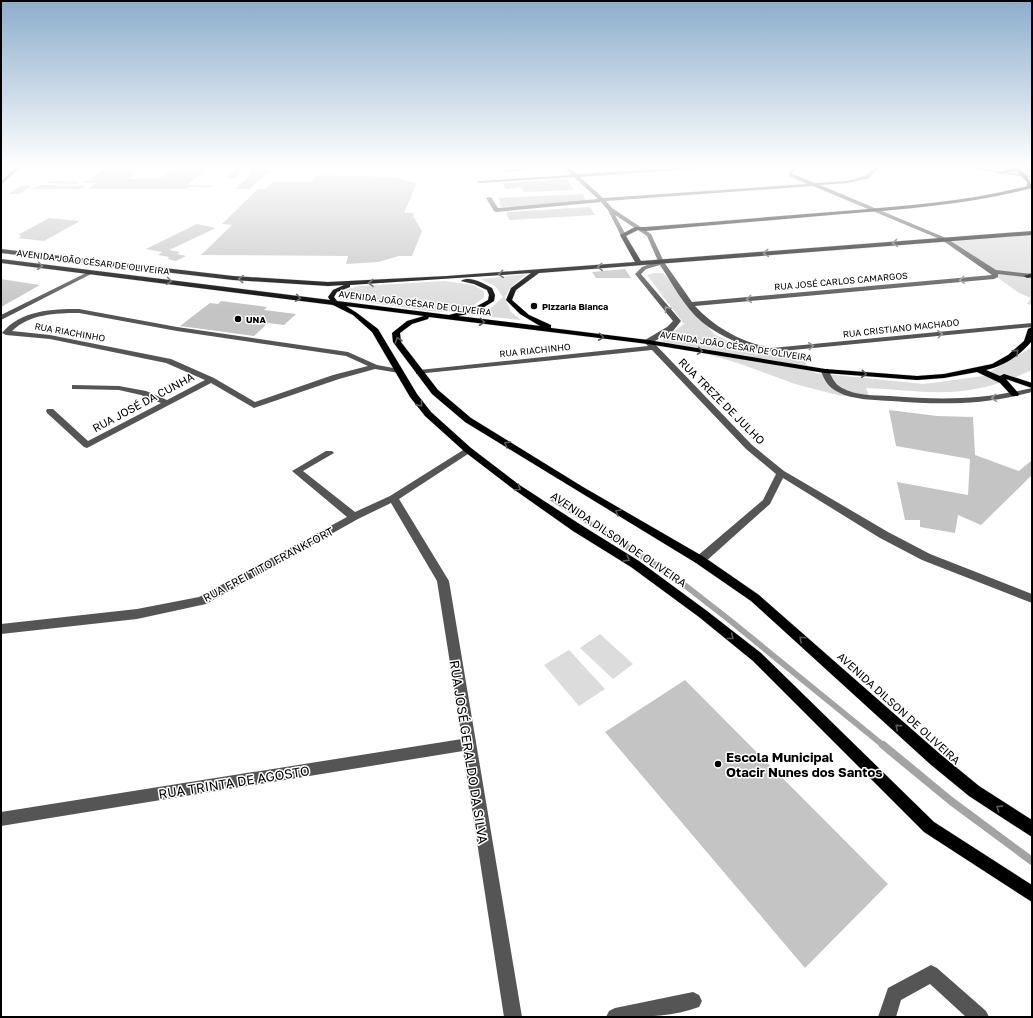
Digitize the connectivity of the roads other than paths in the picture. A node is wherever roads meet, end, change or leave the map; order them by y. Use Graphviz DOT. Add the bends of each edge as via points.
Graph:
graph roads {
  1 [pos="613,215"];
  2 [pos="618,215"];
  3 [pos="821,215"];
  4 [pos="887,215"];
  5 [pos="637,228"];
  6 [pos="1032,233"];
  7 [pos="649,235"];
  8 [pos="625,238"];
  9 [pos="944,239"];
  10 [pos="1,251"];
  11 [pos="1,261"];
  12 [pos="661,262"];
  13 [pos="639,264"];
  14 [pos="540,271"];
  15 [pos="92,272"];
  16 [pos="639,273"];
  17 [pos="669,273"];
  18 [pos="994,274"];
  19 [pos="1030,276"];
  20 [pos="447,278"];
  21 [pos="1032,282"];
  22 [pos="357,283"];
  23 [pos="335,303"];
  24 [pos="690,304"];
  25 [pos="26,306"];
  26 [pos="63,311"];
  27 [pos="442,317"];
  28 [pos="1,318"];
  29 [pos="1032,325"];
  30 [pos="1032,329"];
  31 [pos="562,332"];
  32 [pos="650,345"];
  33 [pos="994,366"];
  34 [pos="375,367"];
  35 [pos="977,369"];
  36 [pos="399,371"];
  37 [pos="825,371"];
  38 [pos="420,372"];
  39 [pos="211,380"];
  40 [pos="1032,386"];
  41 [pos="75,387"];
  42 [pos="1032,390"];
  43 [pos="1015,394"];
  44 [pos="168,403"];
  45 [pos="50,411"];
  46 [pos="468,450"];
  47 [pos="330,453"];
  48 [pos="781,473"];
  49 [pos="393,498"];
  50 [pos="354,517"];
  51 [pos="700,560"];
  52 [pos="1032,599"];
  53 [pos="1,629"];
  54 [pos="468,744"];
  55 [pos="1,819"];
  56 [pos="1032,829"];
  57 [pos="1032,894"];
  58 [pos="693,1001"];
  59 [pos="513,1017"];
  60 [pos="615,1017"];
  61 [pos="887,1017"];
  62 [pos="980,1017"];
  1 -- 8 [label="street"];
  2 -- 5 [label="street"];
  3 -- 5 [label="main road"];
  4 -- 9 [label="street"];
  5 -- 7 [label="street"];
  5 -- 8 [label="main road"];
  6 -- 9 [label="main road, AVENIDA JOÃO CÉSAR DE OLIVEIRA"];
  7 -- 8 [label="main road" via="637,233"];
  7 -- 12 [label="street, RUA CRISTIANO MACHADO"];
  8 -- 13 [label="main road"];
  9 -- 12 [label="main road, AVENIDA JOÃO CÉSAR DE OLIVEIRA, one-way"];
  9 -- 18 [label="street"];
  22 -- 10 [label="main road, AVENIDA JOÃO CÉSAR DE OLIVEIRA, one-way" via="328,284 232,278"];
  11 -- 15 [label="main road, AVENIDA JOÃO CÉSAR DE OLIVEIRA, one-way"];
  12 -- 13 [label="main road, AVENIDA JOÃO CÉSAR DE OLIVEIRA"];
  12 -- 16 [label="street" via="644,268"];
  12 -- 17 [label="street, RUA CRISTIANO MACHADO"];
  13 -- 14 [label="main road, AVENIDA JOÃO CÉSAR DE OLIVEIRA, one-way"];
  14 -- 20 [label="main road, AVENIDA JOÃO CÉSAR DE OLIVEIRA, one-way"];
  14 -- 31 [label="main road" via="513,289 509,300 519,312 535,322"];
  15 -- 23 [label="main road, AVENIDA JOÃO CÉSAR DE OLIVEIRA, one-way"];
  15 -- 25 [label="street"];
  16 -- 17 [label="street"];
  32 -- 16 [label="street, one-way" via="678,321"];
  17 -- 24 [label="street, RUA CRISTIANO MACHADO"];
  18 -- 19 [label="street"];
  18 -- 21 [label="street, RUA JOSÉ CARLOS CAMARGOS"];
  18 -- 24 [label="street, RUA JOSÉ CARLOS CAMARGOS, one-way"];
  20 -- 22 [label="main road, AVENIDA JOÃO CÉSAR DE OLIVEIRA, one-way"];
  20 -- 27 [label="main road" via="475,282 490,290 492,295 491,301 474,311"];
  22 -- 23 [label="main road" via="335,291 331,297"];
  23 -- 27 [label="main road, AVENIDA JOÃO CÉSAR DE OLIVEIRA"];
  23 -- 36 [label="main road, AVENIDA DILSON DE OLIVEIRA" via="355,314 375,331"];
  24 -- 29 [label="street, RUA CRISTIANO MACHADO, one-way" via="704,320 732,337 755,347 772,350"];
  25 -- 26 [label="street"];
  25 -- 28 [label="street"];
  26 -- 34 [label="street, RUA RIACHINHO" via="79,311 177,329 348,354"];
  26 -- 39 [label="street, RUA RIACHINHO" via="20,321 6,333 50,337 168,361"];
  27 -- 31 [label="main road, AVENIDA JOÃO CÉSAR DE OLIVEIRA, one-way"];
  38 -- 27 [label="main road, AVENIDA DILSON DE OLIVEIRA, one-way" via="397,342 396,332 416,319"];
  33 -- 30 [label="main road, AVENIDA JOÃO CÉSAR DE OLIVEIRA, one-way" via="1011,357 1027,342"];
  31 -- 32 [label="main road, AVENIDA JOÃO CÉSAR DE OLIVEIRA, one-way"];
  32 -- 37 [label="main road, AVENIDA JOÃO CÉSAR DE OLIVEIRA, one-way"];
  32 -- 38 [label="street, RUA RIACHINHO"];
  32 -- 48 [label="street, RUA TREZE DE JULHO" via="749,447"];
  33 -- 35 [label="main road, AVENIDA JOÃO CÉSAR DE OLIVEIRA"];
  33 -- 40 [label="main road" via="1005,377"];
  34 -- 36 [label="street, RUA RIACHINHO"];
  34 -- 39 [label="street, RUA RIACHINHO" via="336,377 254,405"];
  37 -- 35 [label="main road, AVENIDA JOÃO CÉSAR DE OLIVEIRA, one-way" via="917,378 944,376"];
  35 -- 43 [label="main road" via="999,378 1010,386"];
  36 -- 46 [label="main road, AVENIDA DILSON DE OLIVEIRA, one-way" via="428,414"];
  43 -- 37 [label="street, one-way" via="973,401 927,402 871,398 843,392 826,378"];
  51 -- 38 [label="main road, AVENIDA DILSON DE OLIVEIRA, one-way" via="468,420 435,392"];
  39 -- 44 [label="street, RUA JOSÉ DA CUNHA"];
  41 -- 44 [label="street" via="119,388 143,393"];
  42 -- 43 [label="street"];
  44 -- 45 [label="street, RUA JOSÉ DA CUNHA" via="87,445"];
  46 -- 49 [label="street, RUA FREI TITO FRANKFORT"];
  46 -- 57 [label="main road, AVENIDA DILSON DE OLIVEIRA, one-way" via="515,486 635,564 703,614 757,658 929,827"];
  47 -- 50 [label="street" via="297,471"];
  48 -- 51 [label="street" via="767,502"];
  48 -- 52 [label="street, RUA TREZE DE JULHO" via="884,535 926,557"];
  49 -- 50 [label="street, RUA FREI TITO FRANKFORT"];
  49 -- 54 [label="street, RUA JOSÉ GERALDO DA SILVA" via="443,581"];
  50 -- 53 [label="street, RUA FREI TITO FRANKFORT" via="202,601 138,614"];
  56 -- 51 [label="main road, AVENIDA DILSON DE OLIVEIRA, one-way" via="974,791 892,722 760,603"];
  54 -- 55 [label="street, RUA TRINTA DE AGOSTO"];
  54 -- 59 [label="street, RUA JOSÉ GERALDO DA SILVA"];
  58 -- 60 [label="street"];
  61 -- 62 [label="street" via="894,994 931,974"];
}
